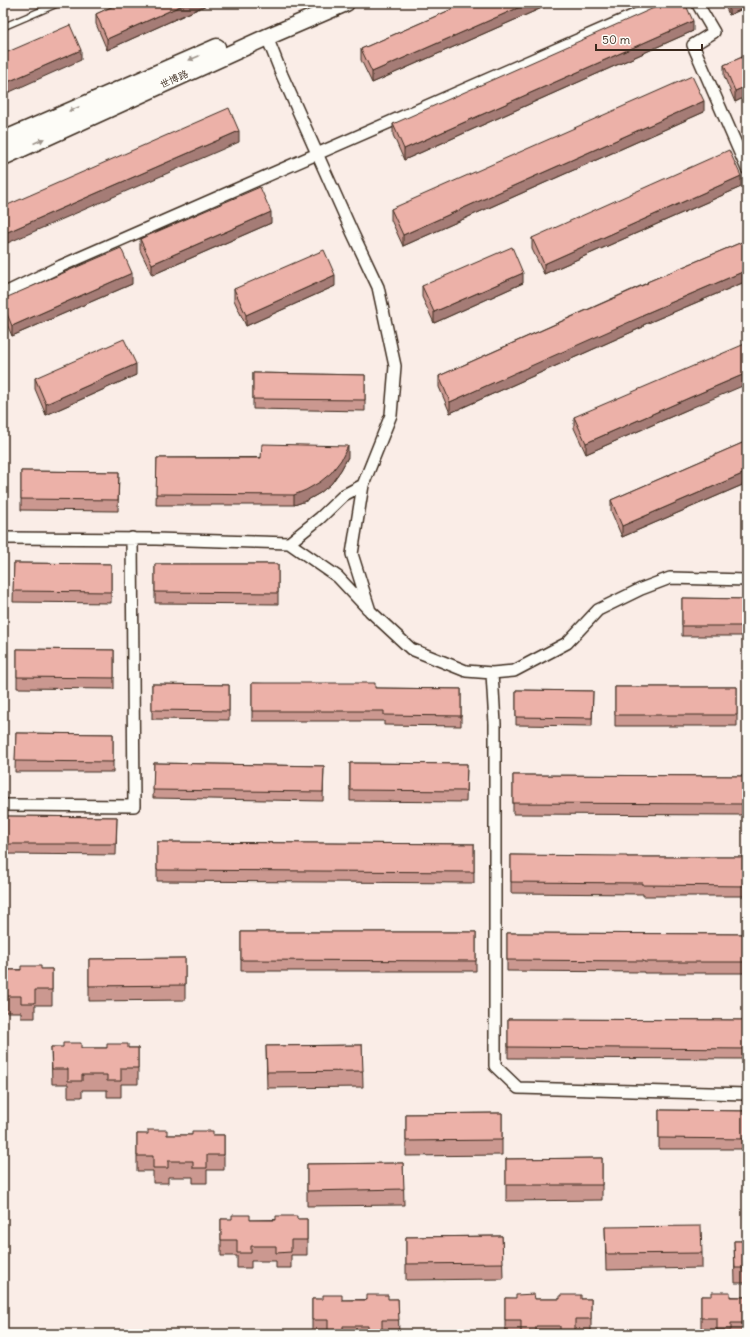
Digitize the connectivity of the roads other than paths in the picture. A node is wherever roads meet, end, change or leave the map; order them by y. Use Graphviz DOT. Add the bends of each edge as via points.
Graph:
graph roads {
  1 [pos="59,3"];
  2 [pos="319,3"];
  3 [pos="346,3"];
  4 [pos="662,3"];
  5 [pos="697,3"];
  6 [pos="3,27"];
  7 [pos="267,37"];
  8 [pos="3,140"];
  9 [pos="317,154"];
  10 [pos="3,157"];
  11 [pos="747,169"];
  12 [pos="3,294"];
  13 [pos="363,485"];
  14 [pos="3,538"];
  15 [pos="132,538"];
  16 [pos="289,543"];
  17 [pos="747,580"];
  18 [pos="370,611"];
  19 [pos="492,673"];
  20 [pos="3,805"];
  21 [pos="747,1094"];
  1 -- 6 [label="lane"];
  2 -- 8 [label="main road, 世博路, one-way"];
  3 -- 7 [label="main road, 世博路"];
  4 -- 9 [label="street"];
  5 -- 11 [label="street" via="714,32 693,45"];
  7 -- 9 [label="street"];
  10 -- 7 [label="main road, 世博路, one-way"];
  9 -- 12 [label="street"];
  9 -- 13 [label="street" via="378,287 395,366 391,415"];
  13 -- 16 [label="street" via="344,495"];
  13 -- 18 [label="street" via="352,554"];
  14 -- 15 [label="street"];
  15 -- 16 [label="street"];
  15 -- 20 [label="street" via="134,806"];
  16 -- 18 [label="street" via="338,577"];
  17 -- 19 [label="street" via="670,578 648,586 598,610 567,643 514,671"];
  18 -- 19 [label="street" via="411,650 466,671"];
  19 -- 21 [label="street" via="495,748 495,1066 518,1088"];
}
